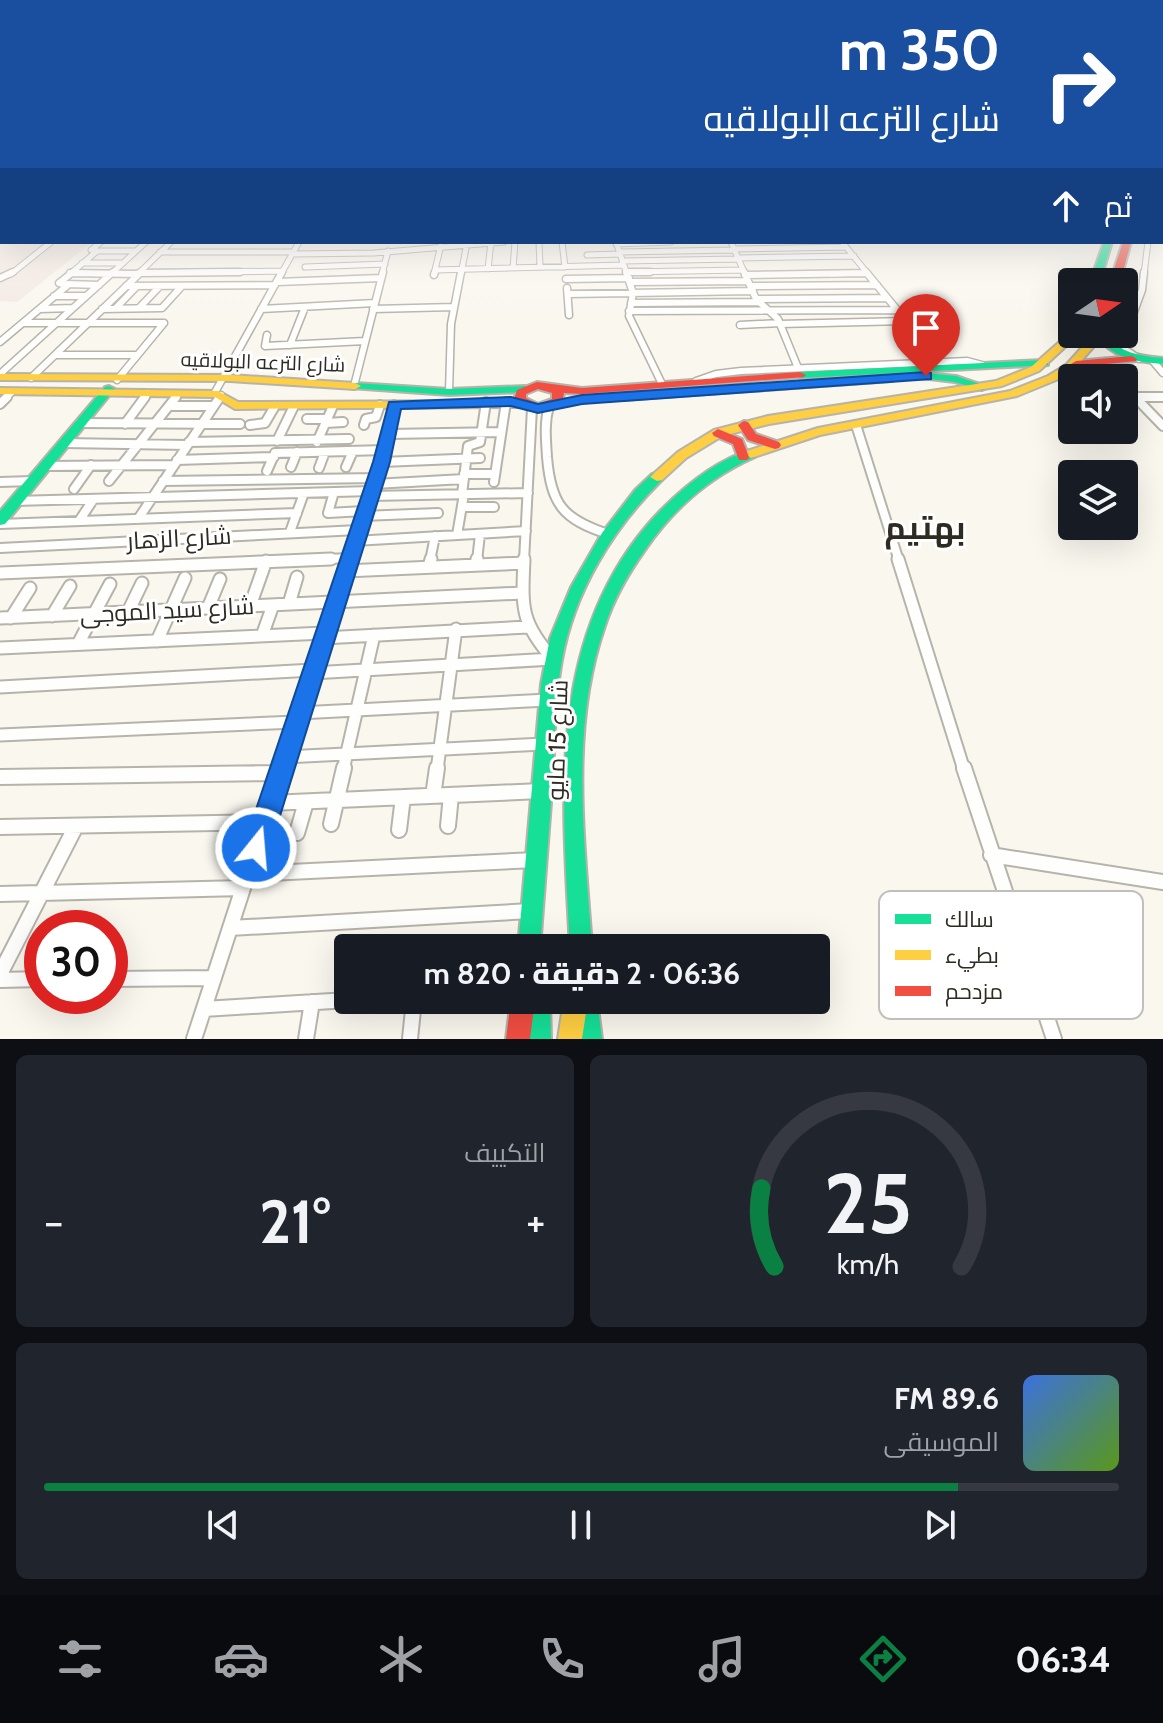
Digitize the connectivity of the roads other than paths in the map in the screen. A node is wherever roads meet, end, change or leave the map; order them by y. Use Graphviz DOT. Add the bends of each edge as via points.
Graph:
graph roads {
  1 [pos="48,244"];
  2 [pos="98,244"];
  3 [pos="144,244"];
  4 [pos="169,244"];
  5 [pos="298,244"];
  6 [pos="427,244"];
  7 [pos="446,244"];
  8 [pos="467,244"];
  9 [pos="491,244"];
  10 [pos="515,244"];
  11 [pos="539,244"];
  12 [pos="562,244"];
  13 [pos="585,244"];
  14 [pos="616,244"];
  15 [pos="844,244"];
  16 [pos="1107,244"];
  17 [pos="1126,244"];
  18 [pos="1148,244"];
  19 [pos="441,245"];
  20 [pos="733,247"];
  21 [pos="95,251"];
  22 [pos="136,251"];
  23 [pos="161,251"];
  24 [pos="388,251"];
  25 [pos="293,253"];
  26 [pos="312,254"];
  27 [pos="587,255"];
  28 [pos="829,256"];
  29 [pos="854,256"];
  30 [pos="762,257"];
  31 [pos="785,257"];
  32 [pos="808,257"];
  33 [pos="738,258"];
  34 [pos="82,263"];
  35 [pos="123,263"];
  36 [pos="385,264"];
  37 [pos="814,265"];
  38 [pos="836,265"];
  39 [pos="588,266"];
  40 [pos="625,266"];
  41 [pos="790,266"];
  42 [pos="305,267"];
  43 [pos="540,267"];
  44 [pos="767,267"];
  45 [pos="513,268"];
  46 [pos="1100,268"];
  47 [pos="1119,268"];
  48 [pos="488,269"];
  49 [pos="461,270"];
  50 [pos="283,271"];
  51 [pos="70,273"];
  52 [pos="138,273"];
  53 [pos="566,273"];
  54 [pos="867,273"];
  55 [pos="111,274"];
  56 [pos="0,278"];
  57 [pos="381,278"];
  58 [pos="298,281"];
  59 [pos="748,281"];
  60 [pos="68,284"];
  61 [pos="276,284"];
  62 [pos="99,285"];
  63 [pos="877,285"];
  64 [pos="126,286"];
  65 [pos="137,286"];
  66 [pos="160,286"];
  67 [pos="182,286"];
  68 [pos="633,293"];
  69 [pos="568,294"];
  70 [pos="54,296"];
  71 [pos="86,296"];
  72 [pos="887,298"];
  73 [pos="758,301"];
  74 [pos="374,306"];
  75 [pos="305,307"];
  76 [pos="454,307"];
  77 [pos="630,307"];
  78 [pos="73,308"];
  79 [pos="139,308"];
  80 [pos="40,309"];
  81 [pos="102,309"];
  82 [pos="115,309"];
  83 [pos="261,309"];
  84 [pos="770,310"];
  85 [pos="897,310"];
  86 [pos="569,315"];
  87 [pos="906,321"];
  88 [pos="22,323"];
  89 [pos="56,323"];
  90 [pos="88,323"];
  91 [pos="780,323"];
  92 [pos="740,325"];
  93 [pos="267,335"];
  94 [pos="365,341"];
  95 [pos="0,342"];
  96 [pos="290,345"];
  97 [pos="1059,348"];
  98 [pos="1089,348"];
  99 [pos="1113,348"];
  100 [pos="56,355"];
  101 [pos="137,355"];
  102 [pos="1148,360"];
  103 [pos="940,362"];
  104 [pos="1102,362"];
  105 [pos="1044,363"];
  106 [pos="1076,364"];
  107 [pos="982,365"];
  108 [pos="798,368"];
  109 [pos="1163,373"];
  110 [pos="0,376"];
  111 [pos="1058,376"];
  112 [pos="31,378"];
  113 [pos="224,378"];
  114 [pos="117,380"];
  115 [pos="696,381"];
  116 [pos="662,384"];
  117 [pos="354,386"];
  118 [pos="984,388"];
  119 [pos="6,392"];
  120 [pos="449,392"];
  121 [pos="148,393"];
  122 [pos="105,394"];
  123 [pos="178,394"];
  124 [pos="1138,397"];
  125 [pos="1163,397"];
  126 [pos="216,398"];
  127 [pos="527,400"];
  128 [pos="552,400"];
  129 [pos="1138,400"];
  130 [pos="486,402"];
  131 [pos="506,402"];
  132 [pos="0,404"];
  133 [pos="387,405"];
  134 [pos="169,406"];
  135 [pos="275,406"];
  136 [pos="294,406"];
  137 [pos="329,416"];
  138 [pos="1159,418"];
  139 [pos="307,419"];
  140 [pos="343,422"];
  141 [pos="80,423"];
  142 [pos="125,424"];
  143 [pos="154,424"];
  144 [pos="240,424"];
  145 [pos="201,425"];
  146 [pos="250,425"];
  147 [pos="364,425"];
  148 [pos="744,425"];
  149 [pos="856,425"];
  150 [pos="1163,426"];
  151 [pos="482,432"];
  152 [pos="501,432"];
  153 [pos="718,433"];
  154 [pos="390,434"];
  155 [pos="349,439"];
  156 [pos="318,440"];
  157 [pos="279,441"];
  158 [pos="64,443"];
  159 [pos="138,444"];
  160 [pos="188,444"];
  161 [pos="775,445"];
  162 [pos="353,451"];
  163 [pos="297,452"];
  164 [pos="312,452"];
  165 [pos="325,452"];
  166 [pos="274,455"];
  167 [pos="383,456"];
  168 [pos="743,457"];
  169 [pos="480,458"];
  170 [pos="466,459"];
  171 [pos="176,462"];
  172 [pos="91,465"];
  173 [pos="122,465"];
  174 [pos="45,466"];
  175 [pos="291,467"];
  176 [pos="346,467"];
  177 [pos="319,468"];
  178 [pos="267,471"];
  179 [pos="464,477"];
  180 [pos="32,481"];
  181 [pos="109,481"];
  182 [pos="163,481"];
  183 [pos="0,482"];
  184 [pos="373,487"];
  185 [pos="74,489"];
  186 [pos="334,492"];
  187 [pos="304,493"];
  188 [pos="528,493"];
  189 [pos="267,494"];
  190 [pos="463,494"];
  191 [pos="401,495"];
  192 [pos="152,499"];
  193 [pos="93,500"];
  194 [pos="15,501"];
  195 [pos="462,507"];
  196 [pos="494,507"];
  197 [pos="297,513"];
  198 [pos="438,513"];
  199 [pos="259,514"];
  200 [pos="363,514"];
  201 [pos="396,515"];
  202 [pos="138,519"];
  203 [pos="79,521"];
  204 [pos="0,522"];
  205 [pos="526,531"];
  206 [pos="290,532"];
  207 [pos="480,534"];
  208 [pos="608,534"];
  209 [pos="356,535"];
  210 [pos="457,535"];
  211 [pos="435,536"];
  212 [pos="0,548"];
  213 [pos="349,558"];
  214 [pos="266,561"];
  215 [pos="524,563"];
  216 [pos="476,565"];
  217 [pos="429,567"];
  218 [pos="345,571"];
  219 [pos="0,573"];
  220 [pos="297,577"];
  221 [pos="185,578"];
  222 [pos="220,579"];
  223 [pos="142,583"];
  224 [pos="110,584"];
  225 [pos="70,586"];
  226 [pos="30,588"];
  227 [pos="522,593"];
  228 [pos="335,602"];
  229 [pos="289,604"];
  230 [pos="273,605"];
  231 [pos="250,606"];
  232 [pos="208,608"];
  233 [pos="171,610"];
  234 [pos="128,612"];
  235 [pos="94,614"];
  236 [pos="52,616"];
  237 [pos="6,618"];
  238 [pos="528,627"];
  239 [pos="456,629"];
  240 [pos="374,635"];
  241 [pos="262,636"];
  242 [pos="324,636"];
  243 [pos="157,641"];
  244 [pos="78,644"];
  245 [pos="0,648"];
  246 [pos="553,659"];
  247 [pos="451,664"];
  248 [pos="366,669"];
  249 [pos="312,672"];
  250 [pos="0,687"];
  251 [pos="548,700"];
  252 [pos="446,704"];
  253 [pos="356,710"];
  254 [pos="298,717"];
  255 [pos="0,735"];
  256 [pos="544,744"];
  257 [pos="440,748"];
  258 [pos="347,753"];
  259 [pos="285,757"];
  260 [pos="280,773"];
  261 [pos="0,777"];
  262 [pos="541,791"];
  263 [pos="451,795"];
  264 [pos="433,796"];
  265 [pos="403,797"];
  266 [pos="336,800"];
  267 [pos="306,802"];
  268 [pos="270,803"];
  269 [pos="264,822"];
  270 [pos="331,824"];
  271 [pos="76,826"];
  272 [pos="448,826"];
  273 [pos="0,827"];
  274 [pos="399,830"];
  275 [pos="297,833"];
  276 [pos="991,855"];
  277 [pos="536,860"];
  278 [pos="246,881"];
  279 [pos="1163,882"];
  280 [pos="1003,891"];
  281 [pos="42,892"];
  282 [pos="0,894"];
  283 [pos="533,916"];
  284 [pos="230,928"];
  285 [pos="532,934"];
  286 [pos="581,934"];
  287 [pos="0,974"];
  288 [pos="214,978"];
  289 [pos="24,979"];
  290 [pos="128,979"];
  291 [pos="0,980"];
  292 [pos="334,1001"];
  293 [pos="312,1002"];
  294 [pos="204,1009"];
  295 [pos="413,1014"];
  296 [pos="521,1014"];
  297 [pos="538,1014"];
  298 [pos="574,1014"];
  299 [pos="587,1014"];
  300 [pos="1047,1019"];
  301 [pos="194,1039"];
  302 [pos="306,1039"];
  303 [pos="410,1039"];
  304 [pos="518,1039"];
  305 [pos="539,1039"];
  306 [pos="570,1039"];
  307 [pos="590,1039"];
  308 [pos="1054,1039"];
  1 -- 56 [label="street"];
  2 -- 21 [label="street" via="91,250"];
  3 -- 22 [label="street"];
  4 -- 23 [label="street"];
  5 -- 25 [label="street"];
  6 -- 19 [label="street"];
  6 -- 24 [label="street"];
  7 -- 19 [label="street"];
  8 -- 49 [label="street"];
  9 -- 48 [label="street"];
  10 -- 45 [label="street"];
  11 -- 43 [label="street"];
  12 -- 53 [label="street"];
  13 -- 27 [label="street"];
  14 -- 40 [label="street"];
  15 -- 20 [label="street"];
  15 -- 29 [label="street"];
  16 -- 46 [label="street"];
  17 -- 47 [label="street"];
  18 -- 102 [label="street" via="1142,290 1123,342 1126,350"];
  19 -- 49 [label="street" via="434,272"];
  20 -- 33 [label="street"];
  20 -- 40 [label="street"];
  21 -- 22 [label="street"];
  21 -- 34 [label="street"];
  22 -- 23 [label="street"];
  22 -- 35 [label="street"];
  23 -- 25 [label="street"];
  23 -- 52 [label="street"];
  24 -- 26 [label="street"];
  24 -- 36 [label="street"];
  25 -- 26 [label="street"];
  25 -- 50 [label="street"];
  26 -- 42 [label="street"];
  27 -- 39 [label="street"];
  27 -- 40 [label="street"];
  28 -- 29 [label="street"];
  28 -- 32 [label="street"];
  28 -- 38 [label="street"];
  29 -- 54 [label="street"];
  30 -- 31 [label="street"];
  30 -- 33 [label="street"];
  30 -- 44 [label="street"];
  31 -- 32 [label="street"];
  31 -- 41 [label="street"];
  32 -- 37 [label="street"];
  33 -- 40 [label="street"];
  33 -- 59 [label="street"];
  34 -- 35 [label="street"];
  34 -- 51 [label="street"];
  35 -- 55 [label="street"];
  36 -- 42 [label="street"];
  36 -- 57 [label="street"];
  39 -- 40 [label="street"];
  39 -- 53 [label="street"];
  40 -- 53 [label="street"];
  40 -- 59 [label="street"];
  40 -- 59 [label="street"];
  40 -- 68 [label="street"];
  42 -- 58 [label="street"];
  43 -- 45 [label="street"];
  43 -- 53 [label="street"];
  45 -- 48 [label="street"];
  48 -- 49 [label="street"];
  49 -- 76 [label="street"];
  50 -- 52 [label="street"];
  50 -- 61 [label="street"];
  51 -- 55 [label="street"];
  51 -- 60 [label="street" via="59,283"];
  52 -- 55 [label="street"];
  52 -- 64 [label="street"];
  53 -- 69 [label="street"];
  54 -- 59 [label="street"];
  54 -- 63 [label="street"];
  55 -- 62 [label="street"];
  57 -- 58 [label="street"];
  57 -- 74 [label="street"];
  58 -- 61 [label="street"];
  59 -- 63 [label="street"];
  59 -- 68 [label="street"];
  59 -- 73 [label="street"];
  60 -- 62 [label="street"];
  60 -- 70 [label="street"];
  61 -- 67 [label="street"];
  61 -- 83 [label="street"];
  62 -- 71 [label="street"];
  63 -- 72 [label="street"];
  64 -- 65 [label="street"];
  64 -- 81 [label="street"];
  65 -- 66 [label="street"];
  65 -- 82 [label="street"];
  66 -- 67 [label="street"];
  66 -- 79 [label="street"];
  67 -- 79 [label="street" via="162,308"];
  68 -- 69 [label="street"];
  68 -- 77 [label="street"];
  69 -- 86 [label="street"];
  70 -- 71 [label="street"];
  70 -- 80 [label="street"];
  71 -- 78 [label="street"];
  72 -- 73 [label="street"];
  72 -- 85 [label="street"];
  73 -- 77 [label="street"];
  73 -- 84 [label="street"];
  74 -- 75 [label="street"];
  74 -- 76 [label="street"];
  74 -- 94 [label="street"];
  75 -- 83 [label="street"];
  75 -- 96 [label="street"];
  76 -- 120 [label="street"];
  77 -- 84 [label="street"];
  77 -- 116 [label="street"];
  78 -- 80 [label="street"];
  78 -- 89 [label="street"];
  79 -- 82 [label="street"];
  80 -- 88 [label="street"];
  81 -- 82 [label="street"];
  81 -- 90 [label="street"];
  83 -- 113 [label="street"];
  84 -- 85 [label="street"];
  84 -- 91 [label="street"];
  85 -- 87 [label="street"];
  87 -- 91 [label="street"];
  87 -- 103 [label="street"];
  88 -- 89 [label="street"];
  88 -- 95 [label="street"];
  89 -- 90 [label="street"];
  89 -- 110 [label="street"];
  90 -- 100 [label="street"];
  90 -- 101 [label="street" via="164,323"];
  91 -- 92 [label="street"];
  91 -- 108 [label="street"];
  93 -- 96 [label="street" via="265,346"];
  94 -- 96 [label="street"];
  94 -- 117 [label="street"];
  97 -- 105 [label="street, شارع 15 مايو"];
  98 -- 106 [label="street, شارع 15 مايو"];
  99 -- 102 [label="street"];
  100 -- 101 [label="street"];
  100 -- 112 [label="street"];
  101 -- 114 [label="street"];
  102 -- 104 [label="street"];
  102 -- 109 [label="street"];
  103 -- 107 [label="street"];
  103 -- 108 [label="street"];
  104 -- 106 [label="street"];
  105 -- 107 [label="street"];
  105 -- 118 [label="street, شارع 15 مايو"];
  107 -- 115 [label="street"];
  108 -- 115 [label="street" via="731,371"];
  110 -- 112 [label="street, شارع الترعه البولاقيه"];
  111 -- 149 [label="street, شارع 15 مايو" via="1016,395"];
  112 -- 114 [label="street, شارع الترعه البولاقيه"];
  113 -- 114 [label="street, شارع الترعه البولاقيه"];
  113 -- 117 [label="street, شارع الترعه البولاقيه"];
  113 -- 126 [label="street"];
  114 -- 122 [label="street"];
  115 -- 116 [label="street"];
  116 -- 128 [label="street" via="575,391"];
  117 -- 120 [label="street, شارع الترعه البولاقيه"];
  118 -- 128 [label="street" via="926,376"];
  118 -- 148 [label="street, شارع 15 مايو"];
  119 -- 122 [label="street, شارع الترعه البولاقيه"];
  119 -- 132 [label="street"];
  120 -- 127 [label="street, شارع الترعه البولاقيه"];
  121 -- 122 [label="street, شارع الترعه البولاقيه"];
  121 -- 123 [label="street, شارع الترعه البولاقيه"];
  121 -- 142 [label="street"];
  122 -- 141 [label="street"];
  123 -- 126 [label="street, شارع الترعه البولاقيه"];
  123 -- 134 [label="street"];
  124 -- 125 [label="street"];
  126 -- 134 [label="street"];
  126 -- 135 [label="street, شارع الترعه البولاقيه" via="231,405"];
  126 -- 145 [label="street"];
  127 -- 128 [label="street"];
  127 -- 128 [label="street" via="542,385"];
  127 -- 131 [label="street, شارع الترعه البولاقيه"];
  127 -- 188 [label="street, شارع 15 مايو"];
  128 -- 208 [label="street" via="546,420 549,491 573,519"];
  129 -- 138 [label="street"];
  130 -- 131 [label="street, شارع الترعه البولاقيه"];
  130 -- 133 [label="street, شارع الترعه البولاقيه"];
  130 -- 151 [label="street"];
  131 -- 152 [label="street"];
  133 -- 137 [label="street, شارع الترعه البولاقيه"];
  133 -- 147 [label="street"];
  133 -- 154 [label="street"];
  134 -- 143 [label="street"];
  135 -- 136 [label="street, شارع الترعه البولاقيه"];
  135 -- 146 [label="street" via="266,422"];
  136 -- 137 [label="street, شارع الترعه البولاقيه"];
  136 -- 157 [label="street"];
  137 -- 139 [label="street"];
  137 -- 140 [label="street"];
  137 -- 156 [label="street"];
  138 -- 150 [label="street"];
  141 -- 142 [label="street"];
  141 -- 158 [label="street"];
  142 -- 143 [label="street"];
  143 -- 145 [label="street"];
  143 -- 159 [label="street"];
  144 -- 145 [label="street"];
  145 -- 160 [label="street"];
  148 -- 153 [label="street, شارع 15 مايو"];
  148 -- 161 [label="street" via="752,437"];
  149 -- 161 [label="street, شارع 15 مايو"];
  149 -- 276 [label="street"];
  151 -- 152 [label="street"];
  151 -- 154 [label="street"];
  151 -- 170 [label="street" via="480,442 468,445"];
  152 -- 179 [label="street" via="495,478"];
  153 -- 168 [label="street" via="738,442"];
  153 -- 208 [label="street, شارع 15 مايو" via="662,470"];
  154 -- 167 [label="street"];
  155 -- 156 [label="street"];
  156 -- 157 [label="street"];
  156 -- 164 [label="street"];
  157 -- 160 [label="street"];
  157 -- 166 [label="street"];
  158 -- 159 [label="street"];
  158 -- 174 [label="street"];
  159 -- 160 [label="street"];
  159 -- 173 [label="street"];
  160 -- 171 [label="street"];
  161 -- 168 [label="street, شارع 15 مايو"];
  162 -- 165 [label="street"];
  162 -- 167 [label="street"];
  162 -- 176 [label="street"];
  163 -- 164 [label="street"];
  163 -- 166 [label="street"];
  163 -- 175 [label="street"];
  164 -- 165 [label="street"];
  165 -- 177 [label="street"];
  166 -- 171 [label="street" via="245,462"];
  166 -- 178 [label="street"];
  167 -- 170 [label="street"];
  167 -- 184 [label="street"];
  168 -- 286 [label="street, شارع 15 مايو" via="699,482 652,525 599,606 578,683"];
  169 -- 170 [label="street"];
  170 -- 179 [label="street"];
  171 -- 173 [label="street"];
  171 -- 182 [label="street"];
  172 -- 173 [label="street"];
  172 -- 174 [label="street"];
  172 -- 185 [label="street"];
  173 -- 181 [label="street"];
  174 -- 180 [label="street"];
  179 -- 184 [label="street"];
  179 -- 190 [label="street"];
  180 -- 183 [label="street"];
  180 -- 194 [label="street"];
  182 -- 184 [label="street"];
  182 -- 192 [label="street"];
  184 -- 186 [label="street"];
  184 -- 191 [label="street"];
  184 -- 200 [label="street"];
  186 -- 187 [label="street"];
  186 -- 200 [label="street" via="328,513"];
  187 -- 189 [label="street"];
  187 -- 197 [label="street"];
  188 -- 190 [label="street"];
  188 -- 205 [label="street, شارع 15 مايو"];
  189 -- 192 [label="street"];
  189 -- 199 [label="street"];
  190 -- 191 [label="street"];
  190 -- 195 [label="street"];
  191 -- 201 [label="street"];
  192 -- 193 [label="street"];
  192 -- 202 [label="street"];
  193 -- 194 [label="street"];
  193 -- 203 [label="street"];
  194 -- 204 [label="street"];
  195 -- 196 [label="street"];
  195 -- 210 [label="street"];
  197 -- 199 [label="street"];
  197 -- 206 [label="street"];
  198 -- 201 [label="street"];
  199 -- 202 [label="street"];
  200 -- 201 [label="street"];
  200 -- 209 [label="street"];
  202 -- 203 [label="street"];
  203 -- 204 [label="street"];
  205 -- 207 [label="street, شارع الزهار"];
  205 -- 215 [label="street, شارع 15 مايو"];
  206 -- 209 [label="street, شارع الزهار"];
  206 -- 212 [label="street, شارع الزهار"];
  207 -- 210 [label="street, شارع الزهار"];
  207 -- 216 [label="street"];
  208 -- 246 [label="street, شارع 15 مايو" via="575,595"];
  209 -- 211 [label="street, شارع الزهار"];
  209 -- 213 [label="street"];
  210 -- 211 [label="street, شارع الزهار"];
  211 -- 217 [label="street"];
  213 -- 214 [label="street"];
  213 -- 218 [label="street"];
  214 -- 219 [label="street"];
  214 -- 231 [label="street"];
  215 -- 216 [label="street"];
  215 -- 227 [label="street, شارع 15 مايو"];
  216 -- 217 [label="street"];
  217 -- 218 [label="street"];
  218 -- 228 [label="street"];
  220 -- 229 [label="street"];
  221 -- 233 [label="street"];
  222 -- 232 [label="street"];
  223 -- 234 [label="street"];
  224 -- 235 [label="street"];
  225 -- 236 [label="street"];
  226 -- 237 [label="street"];
  227 -- 228 [label="street, شارع سيد الموجى"];
  227 -- 238 [label="street, شارع 15 مايو"];
  228 -- 229 [label="street, شارع سيد الموجى"];
  228 -- 242 [label="street"];
  229 -- 230 [label="street, شارع سيد الموجى"];
  230 -- 231 [label="street, شارع سيد الموجى"];
  230 -- 241 [label="street"];
  231 -- 232 [label="street, شارع سيد الموجى"];
  232 -- 233 [label="street, شارع سيد الموجى"];
  233 -- 234 [label="street, شارع سيد الموجى"];
  233 -- 243 [label="street"];
  234 -- 235 [label="street, شارع سيد الموجى"];
  235 -- 236 [label="street, شارع سيد الموجى"];
  235 -- 244 [label="street"];
  236 -- 237 [label="street, شارع سيد الموجى"];
  238 -- 239 [label="street"];
  238 -- 246 [label="street, شارع 15 مايو"];
  239 -- 240 [label="street"];
  239 -- 247 [label="street"];
  240 -- 242 [label="street"];
  240 -- 248 [label="street"];
  241 -- 242 [label="street"];
  241 -- 243 [label="street"];
  242 -- 249 [label="street"];
  243 -- 244 [label="street"];
  244 -- 245 [label="street"];
  246 -- 247 [label="street"];
  246 -- 251 [label="street, شارع 15 مايو"];
  247 -- 248 [label="street"];
  247 -- 252 [label="street"];
  248 -- 249 [label="street"];
  248 -- 253 [label="street"];
  249 -- 250 [label="street"];
  249 -- 254 [label="street"];
  251 -- 252 [label="street"];
  251 -- 256 [label="street, شارع 15 مايو"];
  252 -- 253 [label="street"];
  252 -- 257 [label="street"];
  253 -- 254 [label="street"];
  253 -- 258 [label="street"];
  254 -- 255 [label="street"];
  254 -- 259 [label="street"];
  256 -- 257 [label="street"];
  256 -- 262 [label="street, شارع 15 مايو"];
  257 -- 258 [label="street"];
  257 -- 264 [label="street"];
  258 -- 259 [label="street"];
  258 -- 266 [label="street"];
  259 -- 260 [label="street"];
  260 -- 261 [label="street"];
  260 -- 268 [label="street"];
  262 -- 263 [label="street"];
  262 -- 277 [label="street, شارع 15 مايو"];
  263 -- 264 [label="street"];
  263 -- 272 [label="street"];
  264 -- 265 [label="street"];
  265 -- 266 [label="street"];
  265 -- 274 [label="street"];
  266 -- 267 [label="street"];
  266 -- 270 [label="street"];
  267 -- 268 [label="street"];
  267 -- 275 [label="street"];
  268 -- 269 [label="street"];
  269 -- 271 [label="street"];
  269 -- 278 [label="street"];
  271 -- 273 [label="street"];
  271 -- 281 [label="street"];
  276 -- 279 [label="street"];
  276 -- 280 [label="street"];
  277 -- 278 [label="street"];
  277 -- 283 [label="street, شارع 15 مايو"];
  278 -- 281 [label="street"];
  278 -- 284 [label="street"];
  281 -- 282 [label="street"];
  281 -- 287 [label="street"];
  283 -- 284 [label="street"];
  283 -- 285 [label="street, شارع 15 مايو"];
  284 -- 288 [label="street"];
  288 -- 290 [label="street"];
  288 -- 294 [label="street"];
  289 -- 291 [label="street"];
  292 -- 293 [label="street"];
  293 -- 294 [label="street"];
  293 -- 302 [label="street"];
  294 -- 301 [label="street"];
  295 -- 303 [label="street"];
  296 -- 304 [label="street"];
  297 -- 305 [label="street"];
  298 -- 306 [label="street"];
  299 -- 307 [label="street"];
  300 -- 308 [label="street"];
}
